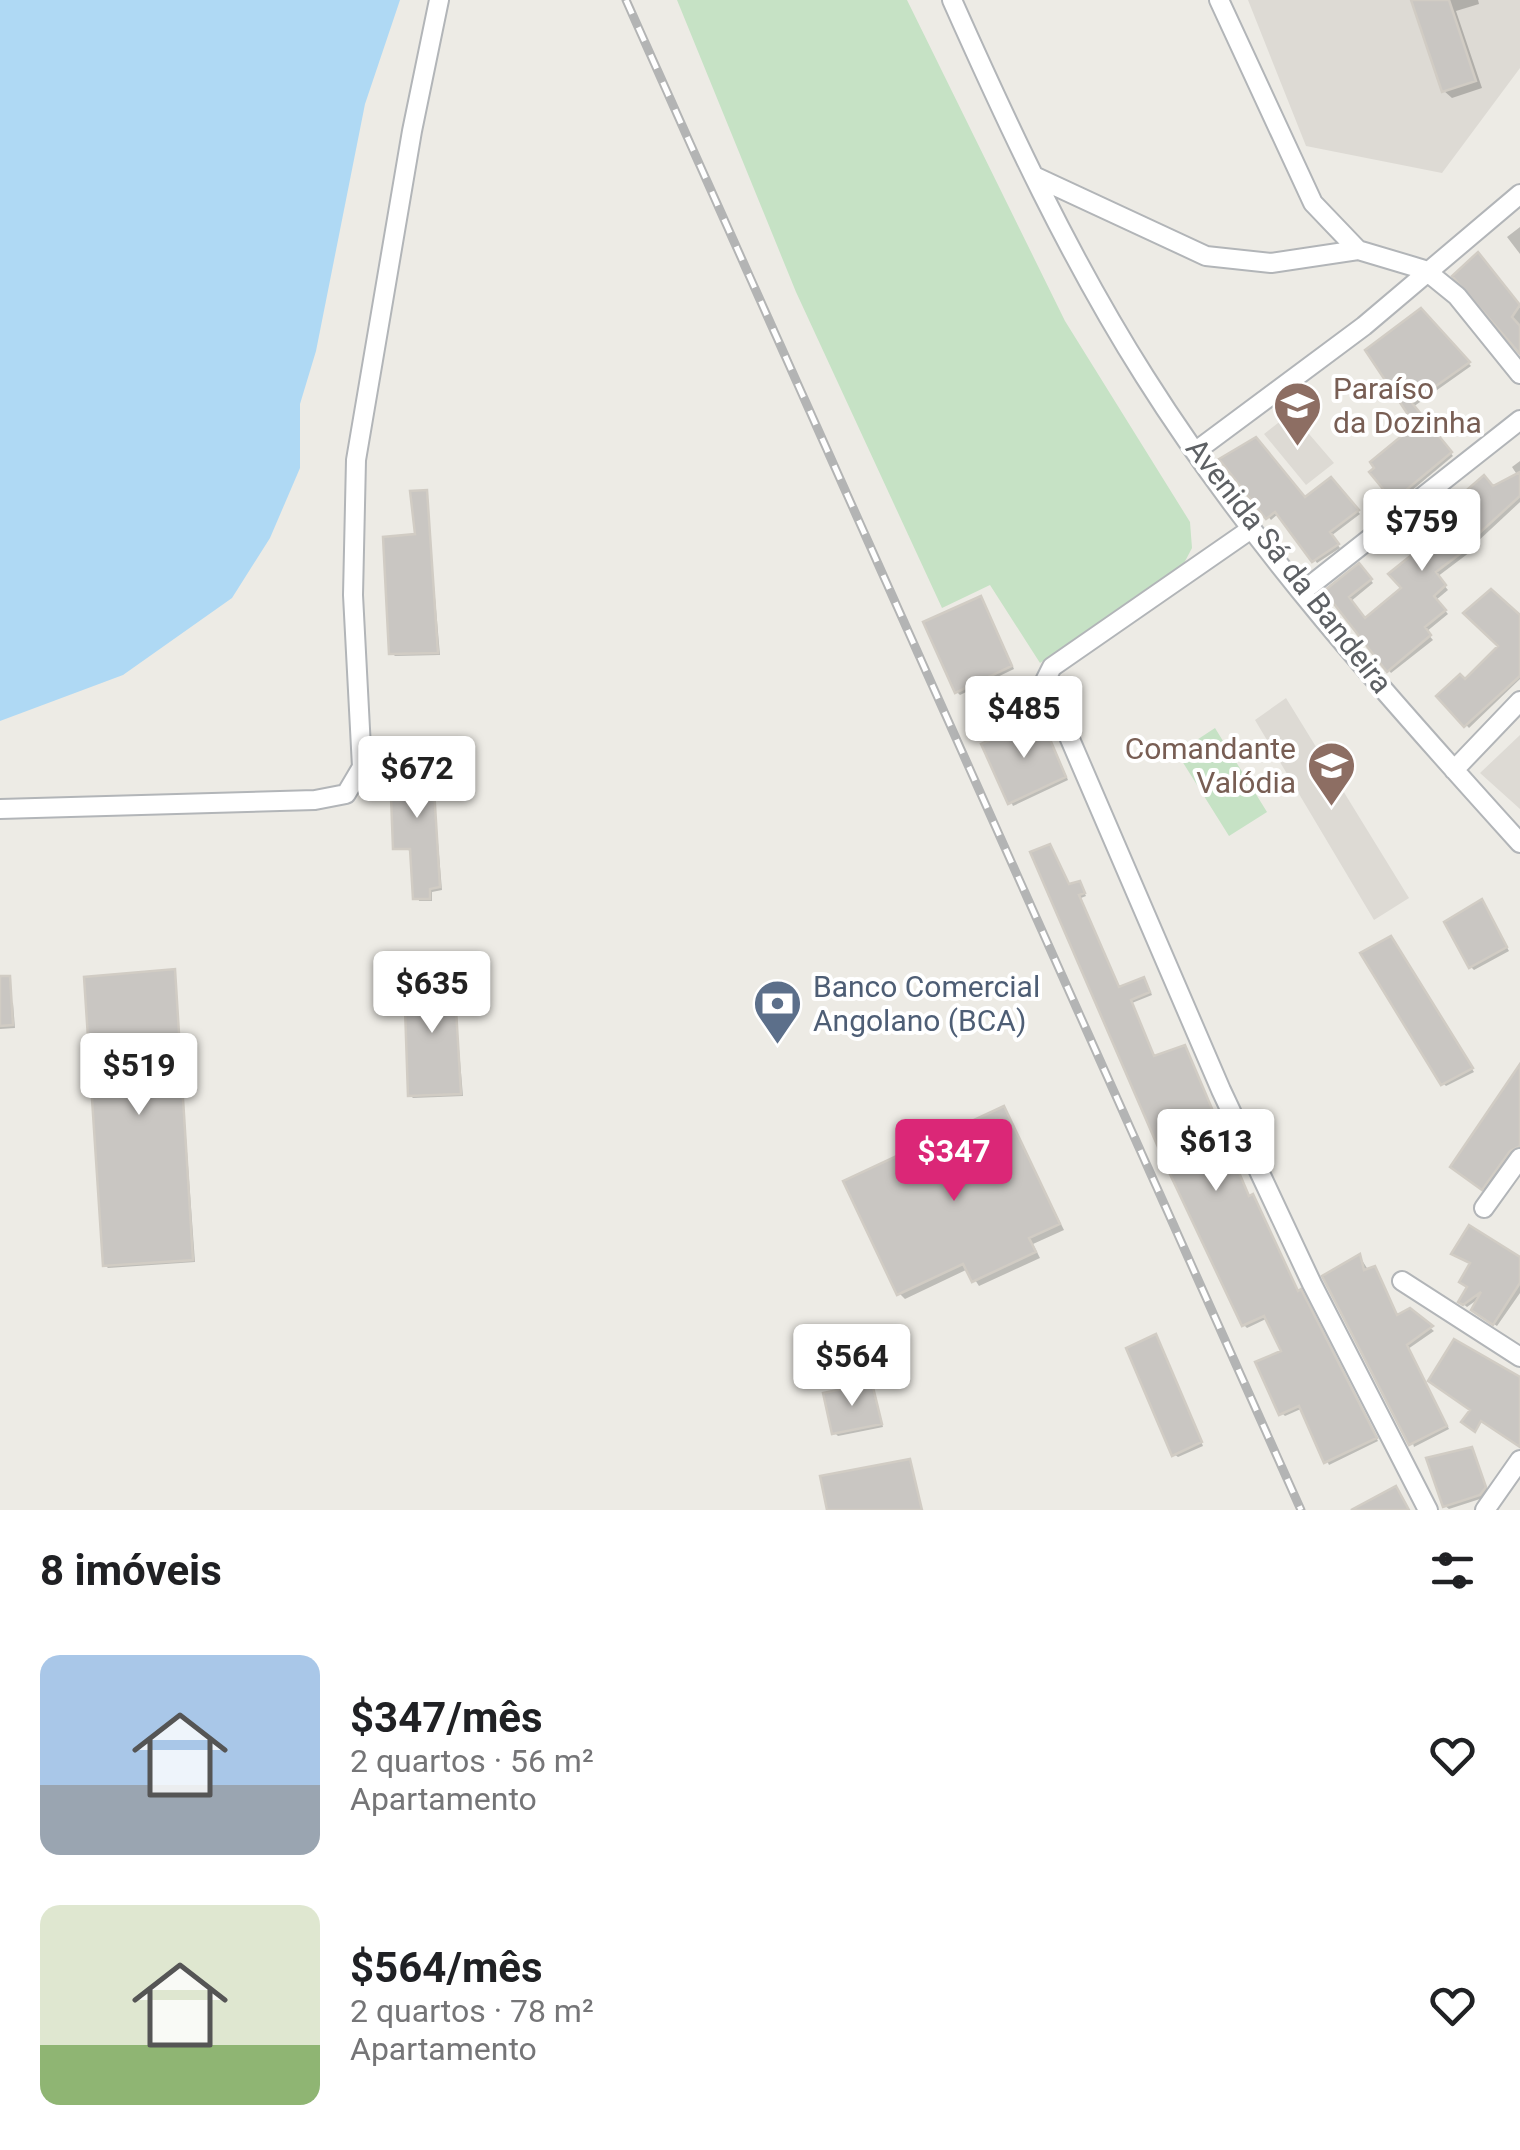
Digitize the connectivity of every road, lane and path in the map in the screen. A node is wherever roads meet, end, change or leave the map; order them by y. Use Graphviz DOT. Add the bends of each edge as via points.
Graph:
graph roads {
  1 [pos="440,0"];
  2 [pos="952,0"];
  3 [pos="1218,0"];
  4 [pos="1036,177"];
  5 [pos="1520,194"];
  6 [pos="1358,250"];
  7 [pos="1425,270"];
  8 [pos="1520,374"];
  9 [pos="1520,420"];
  10 [pos="1196,451"];
  11 [pos="1252,529"];
  12 [pos="1302,592"];
  13 [pos="1520,701"];
  14 [pos="1454,770"];
  15 [pos="0,809"];
  16 [pos="1520,843"];
  17 [pos="1520,1158"];
  18 [pos="1484,1208"];
  19 [pos="1402,1281"];
  20 [pos="1520,1357"];
  21 [pos="1520,1460"];
  22 [pos="1428,1510"];
  23 [pos="1484,1510"];
  1 -- 15 [label="street" via="356,460 353,595 362,768 346,794 315,800"];
  2 -- 4 [label="street, Avenida Sá da Bandeira"];
  3 -- 6 [label="street" via="1313,203"];
  4 -- 6 [label="street" via="1206,256 1271,264"];
  4 -- 10 [label="street, Avenida Sá da Bandeira" via="1144,376"];
  5 -- 7 [label="street"];
  6 -- 7 [label="street"];
  7 -- 8 [label="street" via="1456,296"];
  7 -- 10 [label="street" via="1364,326"];
  9 -- 12 [label="street"];
  10 -- 11 [label="street, Avenida Sá da Bandeira"];
  11 -- 12 [label="street, Avenida Sá da Bandeira"];
  11 -- 22 [label="street" via="1052,668 1045,681 1221,1090"];
  12 -- 14 [label="street, Avenida Sá da Bandeira"];
  13 -- 14 [label="street"];
  14 -- 16 [label="street, Avenida Sá da Bandeira"];
  17 -- 18 [label="street"];
  19 -- 20 [label="street"];
  21 -- 23 [label="street"];
}
